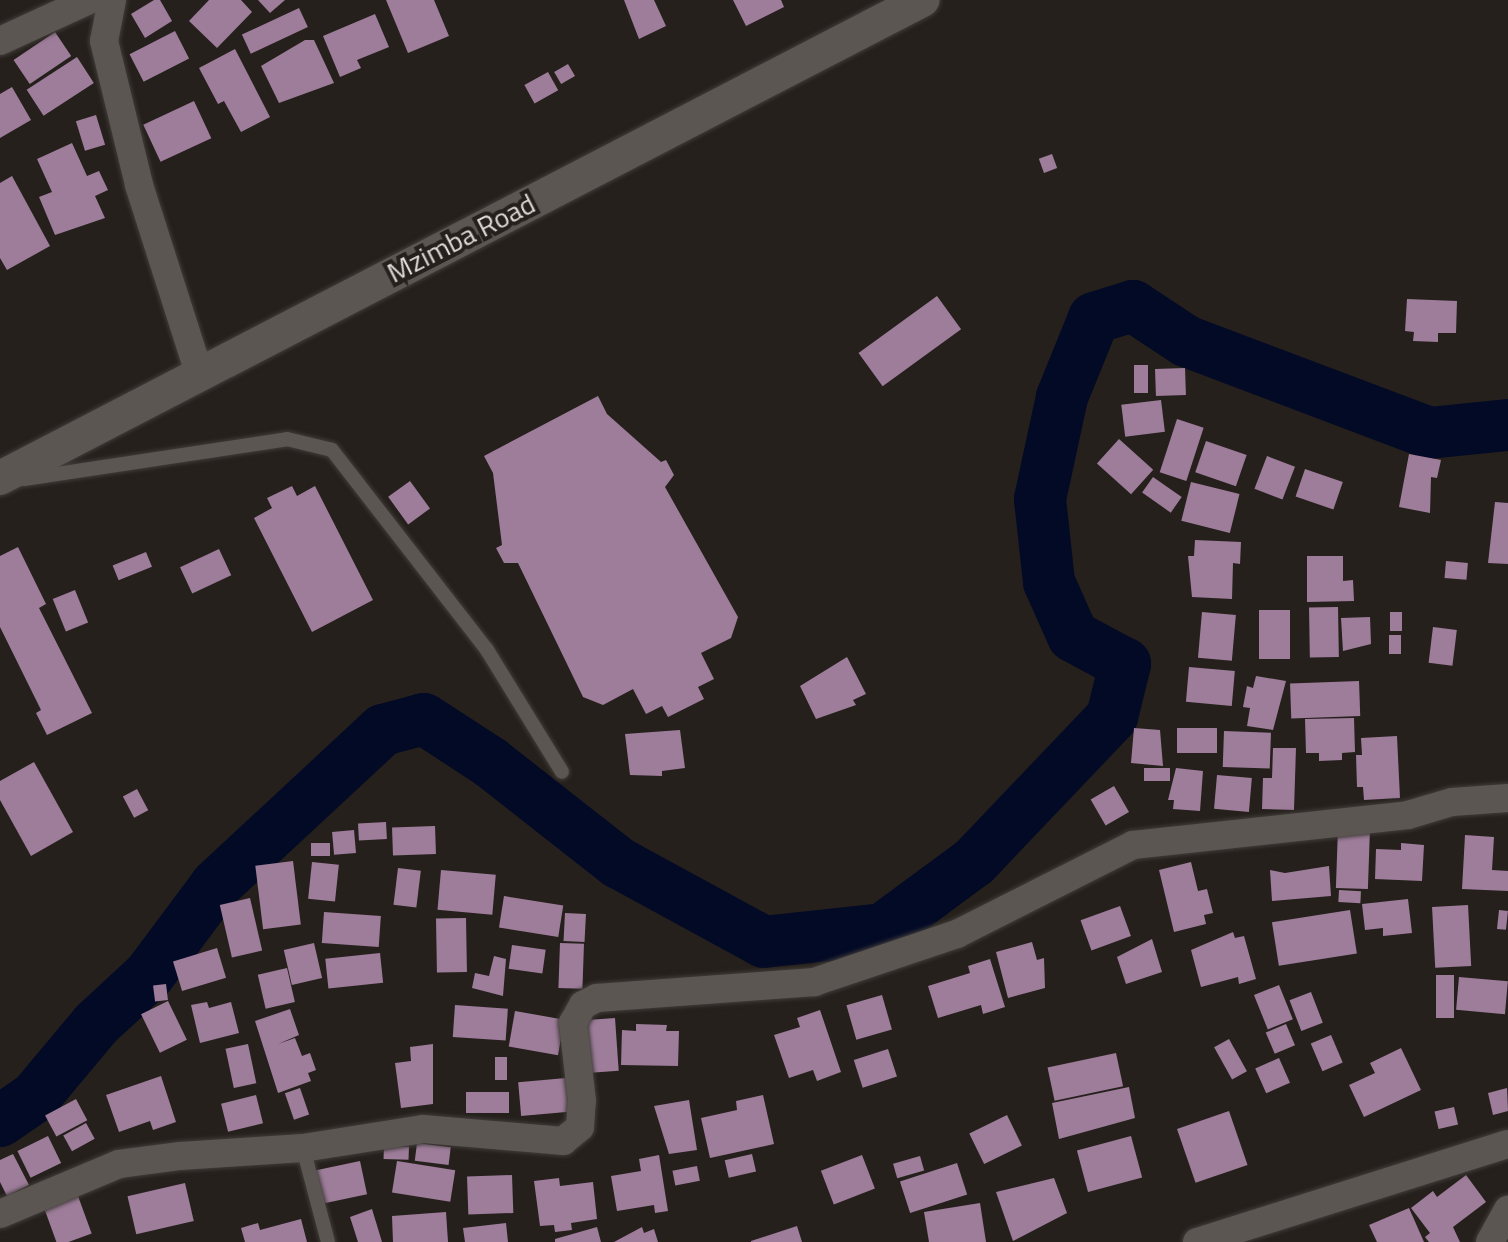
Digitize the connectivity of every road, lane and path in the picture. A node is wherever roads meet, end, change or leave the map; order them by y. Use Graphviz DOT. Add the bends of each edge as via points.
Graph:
graph roads {
  1 [pos="89,0"];
  2 [pos="112,0"];
  3 [pos="922,0"];
  4 [pos="0,41"];
  5 [pos="199,373"];
  6 [pos="0,480"];
  7 [pos="562,772"];
  8 [pos="1508,798"];
  9 [pos="1508,1144"];
  10 [pos="303,1148"];
  11 [pos="1508,1210"];
  12 [pos="0,1214"];
  13 [pos="328,1242"];
  14 [pos="1197,1242"];
  15 [pos="1490,1242"];
  1 -- 4 [label="street"];
  2 -- 5 [label="street" via="104,41 139,185"];
  3 -- 5 [label="street, Mzimba Road"];
  5 -- 6 [label="street, Mzimba Road"];
  6 -- 7 [label="lane" via="287,439 332,450 487,650"];
  8 -- 10 [label="street" via="1452,802 1408,815 1133,845 957,934 814,982 734,992 597,998 583,1005 573,1023 580,1127 563,1141 423,1129"];
  9 -- 14 [label="street"];
  10 -- 12 [label="street" via="119,1164"];
  10 -- 13 [label="lane"];
  11 -- 15 [label="street"];
}
